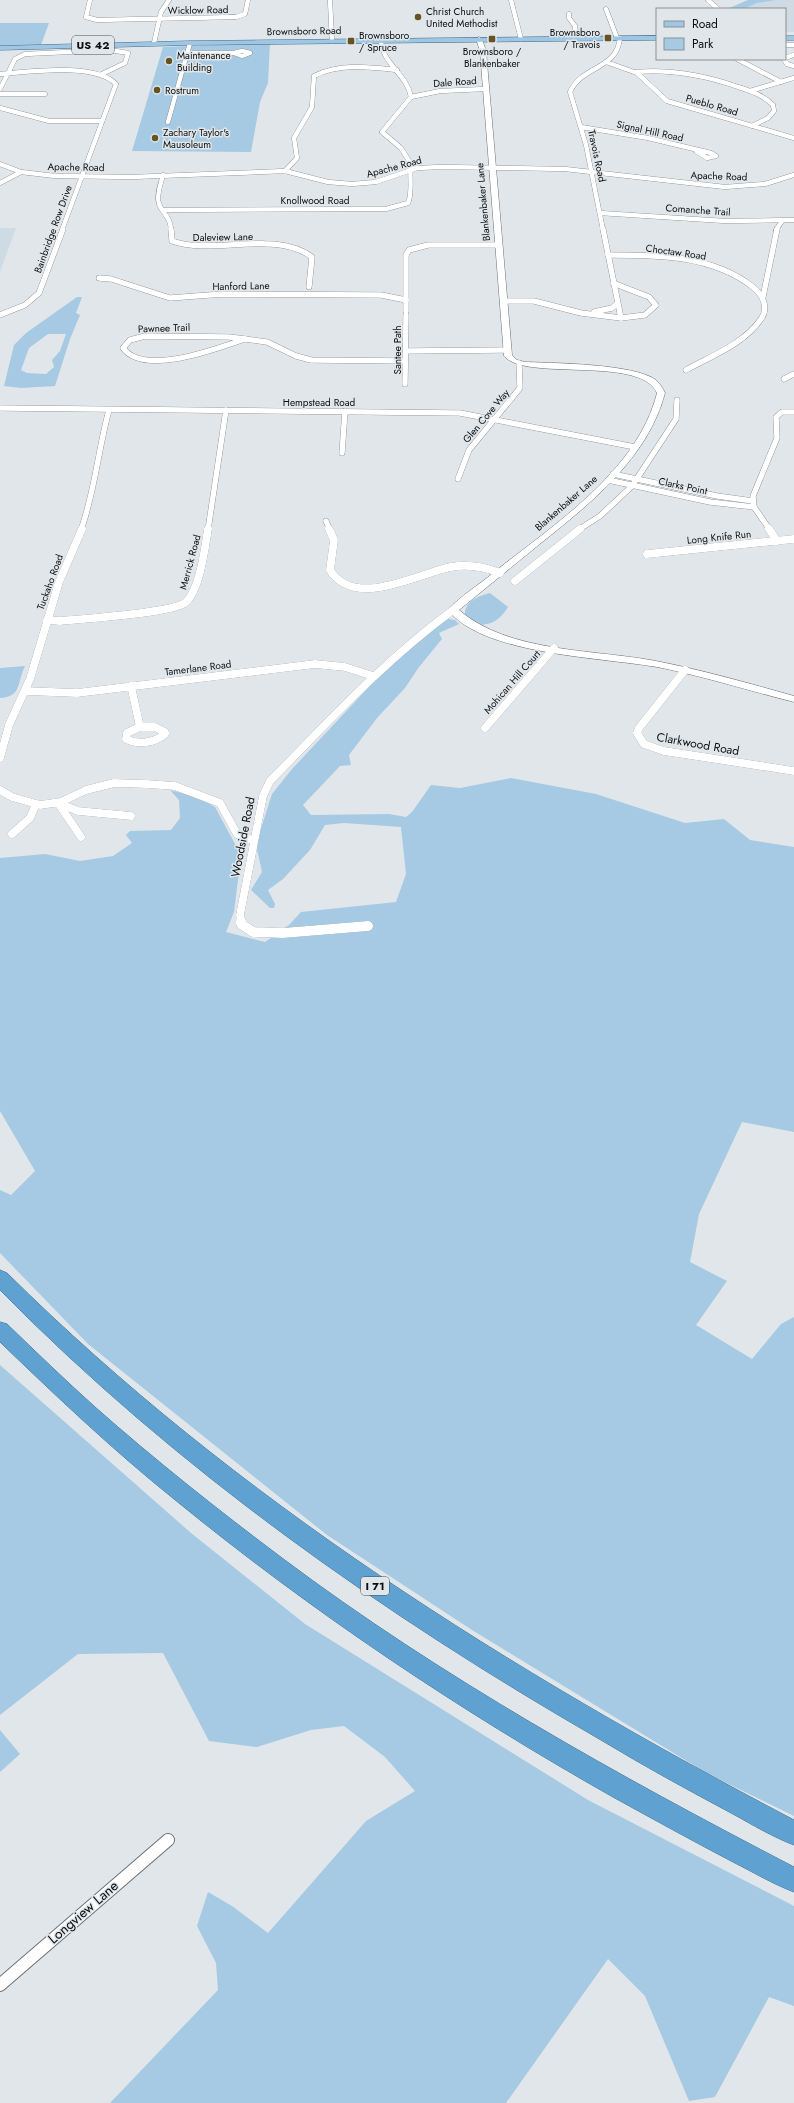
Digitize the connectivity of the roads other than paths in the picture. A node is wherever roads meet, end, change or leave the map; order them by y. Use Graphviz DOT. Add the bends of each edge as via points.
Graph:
graph roads {
  1 [pos="90,0"];
  2 [pos="169,0"];
  3 [pos="248,0"];
  4 [pos="330,0"];
  5 [pos="507,0"];
  6 [pos="513,0"];
  7 [pos="708,0"];
  8 [pos="717,8"];
  9 [pos="606,9"];
  10 [pos="569,14"];
  11 [pos="159,19"];
  12 [pos="616,37"];
  13 [pos="574,38"];
  14 [pos="656,38"];
  15 [pos="479,39"];
  16 [pos="521,39"];
  17 [pos="381,40"];
  18 [pos="332,41"];
  19 [pos="154,43"];
  20 [pos="190,43"];
  21 [pos="0,48"];
  22 [pos="187,53"];
  23 [pos="234,53"];
  24 [pos="739,60"];
  25 [pos="785,60"];
  26 [pos="606,62"];
  27 [pos="391,64"];
  28 [pos="794,66"];
  29 [pos="381,68"];
  30 [pos="397,70"];
  31 [pos="636,72"];
  32 [pos="0,74"];
  33 [pos="8,74"];
  34 [pos="102,74"];
  35 [pos="794,78"];
  36 [pos="781,82"];
  37 [pos="0,89"];
  38 [pos="485,89"];
  39 [pos="411,90"];
  40 [pos="750,91"];
  41 [pos="0,94"];
  42 [pos="45,94"];
  43 [pos="426,94"];
  44 [pos="411,97"];
  45 [pos="0,108"];
  46 [pos="13,112"];
  47 [pos="7,114"];
  48 [pos="102,121"];
  49 [pos="162,125"];
  50 [pos="752,126"];
  51 [pos="581,127"];
  52 [pos="600,130"];
  53 [pos="583,134"];
  54 [pos="794,138"];
  55 [pos="696,151"];
  56 [pos="0,164"];
  57 [pos="492,166"];
  58 [pos="285,171"];
  59 [pos="410,171"];
  60 [pos="591,171"];
  61 [pos="21,172"];
  62 [pos="163,175"];
  63 [pos="794,175"];
  64 [pos="82,176"];
  65 [pos="0,183"];
  66 [pos="163,210"];
  67 [pos="187,211"];
  68 [pos="600,213"];
  69 [pos="168,217"];
  70 [pos="794,220"];
  71 [pos="782,221"];
  72 [pos="761,222"];
  73 [pos="777,227"];
  74 [pos="498,245"];
  75 [pos="608,255"];
  76 [pos="99,278"];
  77 [pos="744,280"];
  78 [pos="754,281"];
  79 [pos="613,283"];
  80 [pos="309,287"];
  81 [pos="406,289"];
  82 [pos="633,290"];
  83 [pos="615,292"];
  84 [pos="297,294"];
  85 [pos="323,295"];
  86 [pos="388,295"];
  87 [pos="763,297"];
  88 [pos="406,300"];
  89 [pos="503,301"];
  90 [pos="617,304"];
  91 [pos="581,313"];
  92 [pos="0,315"];
  93 [pos="621,318"];
  94 [pos="244,339"];
  95 [pos="507,350"];
  96 [pos="406,351"];
  97 [pos="405,361"];
  98 [pos="519,363"];
  99 [pos="686,370"];
  100 [pos="794,374"];
  101 [pos="784,379"];
  102 [pos="405,384"];
  103 [pos="677,400"];
  104 [pos="0,408"];
  105 [pos="109,410"];
  106 [pos="226,410"];
  107 [pos="345,411"];
  108 [pos="794,412"];
  109 [pos="495,418"];
  110 [pos="635,447"];
  111 [pos="342,453"];
  112 [pos="610,477"];
  113 [pos="458,479"];
  114 [pos="637,479"];
  115 [pos="632,486"];
  116 [pos="695,492"];
  117 [pos="691,498"];
  118 [pos="754,504"];
  119 [pos="326,521"];
  120 [pos="794,539"];
  121 [pos="777,541"];
  122 [pos="647,554"];
  123 [pos="500,573"];
  124 [pos="515,581"];
  125 [pos="453,610"];
  126 [pos="47,620"];
  127 [pos="554,648"];
  128 [pos="685,670"];
  129 [pos="373,676"];
  130 [pos="131,686"];
  131 [pos="25,691"];
  132 [pos="794,699"];
  133 [pos="140,727"];
  134 [pos="485,728"];
  135 [pos="0,758"];
  136 [pos="794,771"];
  137 [pos="0,790"];
  138 [pos="58,803"];
  139 [pos="36,804"];
  140 [pos="131,816"];
  141 [pos="12,834"];
  142 [pos="81,837"];
  143 [pos="254,841"];
  144 [pos="368,926"];
  145 [pos="0,1278"];
  146 [pos="0,1330"];
  147 [pos="794,1833"];
  148 [pos="168,1840"];
  149 [pos="794,1880"];
  150 [pos="0,1985"];
  1 -- 11 [label="street, Wicklow Road" via="86,16 88,19"];
  2 -- 11 [label="street"];
  3 -- 11 [label="street, Wicklow Road" via="245,14 240,17"];
  4 -- 18 [label="street"];
  5 -- 6 [label="street"];
  6 -- 16 [label="street"];
  7 -- 8 [label="street"];
  9 -- 12 [label="street"];
  10 -- 13 [label="street" via="575,26"];
  11 -- 19 [label="street"];
  12 -- 13 [label="main road, Brownsboro Road / US 42"];
  12 -- 14 [label="main road, Brownsboro Road / US 42"];
  12 -- 26 [label="street, Travois Road" via="620,51"];
  13 -- 16 [label="main road, Brownsboro Road / US 42"];
  15 -- 16 [label="main road, Brownsboro Road / US 42"];
  15 -- 17 [label="main road, Brownsboro Road / US 42"];
  15 -- 38 [label="street, Blankenbaker Lane" via="482,46"];
  17 -- 18 [label="main road, Brownsboro Road / US 42"];
  17 -- 27 [label="street" via="382,52"];
  18 -- 20 [label="main road, Brownsboro Road / US 42"];
  19 -- 20 [label="main road, Brownsboro Road / US 42"];
  19 -- 21 [label="main road, Brownsboro Road / US 42"];
  20 -- 22 [label="street"];
  22 -- 23 [label="street"];
  22 -- 49 [label="street" via="168,122 173,124"];
  24 -- 36 [label="street"];
  25 -- 28 [label="street"];
  26 -- 31 [label="street"];
  26 -- 51 [label="street, Travois Road" via="578,78 571,87 570,98"];
  27 -- 29 [label="street"];
  27 -- 30 [label="street"];
  29 -- 30 [label="street"];
  29 -- 58 [label="street" via="330,70 314,76 312,107 294,138 299,154"];
  30 -- 39 [label="street"];
  31 -- 40 [label="street" via="694,72"];
  31 -- 50 [label="street, Pueblo Road" via="646,80 656,94 667,101"];
  32 -- 33 [label="street"];
  33 -- 34 [label="street" via="84,71"];
  33 -- 34 [label="street" via="15,59 23,54 110,50 128,53 125,63"];
  33 -- 37 [label="street"];
  34 -- 48 [label="street, Bainbridge Row Drive" via="114,79 116,84"];
  35 -- 36 [label="street"];
  36 -- 40 [label="street"];
  38 -- 43 [label="street, Dale Road"];
  38 -- 57 [label="street, Blankenbaker Lane"];
  39 -- 43 [label="street, Dale Road"];
  39 -- 44 [label="street"];
  40 -- 50 [label="street" via="766,98 774,108 768,118"];
  41 -- 42 [label="street"];
  43 -- 44 [label="street, Dale Road"];
  44 -- 59 [label="street" via="382,132 405,153 411,167"];
  45 -- 46 [label="street"];
  46 -- 47 [label="street"];
  46 -- 48 [label="street" via="49,121"];
  48 -- 64 [label="street, Bainbridge Row Drive"];
  50 -- 54 [label="street, Pueblo Road"];
  51 -- 52 [label="street, Signal Hill Road"];
  51 -- 53 [label="street, Travois Road"];
  52 -- 53 [label="street, Signal Hill Road"];
  52 -- 55 [label="street, Signal Hill Road" via="648,138"];
  53 -- 60 [label="street, Travois Road"];
  56 -- 61 [label="street, Apache Road"];
  57 -- 59 [label="street, Apache Road" via="430,167"];
  57 -- 60 [label="street, Apache Road"];
  57 -- 74 [label="street, Blankenbaker Lane"];
  58 -- 59 [label="street, Apache Road" via="328,182 352,184 376,182"];
  58 -- 62 [label="street, Apache Road"];
  59 -- 67 [label="street, Knollwood Road" via="410,201 406,205 394,208"];
  60 -- 63 [label="street, Apache Road" via="725,187 765,184"];
  60 -- 68 [label="street, Travois Road"];
  61 -- 64 [label="street, Apache Road" via="44,176"];
  61 -- 65 [label="street"];
  62 -- 64 [label="street, Apache Road"];
  62 -- 66 [label="street, Daleview Lane" via="158,199"];
  64 -- 92 [label="street, Bainbridge Row Drive" via="39,293 25,305"];
  66 -- 67 [label="street, Knollwood Road"];
  66 -- 69 [label="street, Daleview Lane"];
  67 -- 69 [label="street, Knollwood Road"];
  68 -- 72 [label="street, Comanche Trail" via="725,222"];
  68 -- 75 [label="street, Travois Road"];
  69 -- 80 [label="street, Daleview Lane" via="171,239 179,245 277,245 302,249 312,257"];
  70 -- 71 [label="street, Comanche Trail"];
  71 -- 72 [label="street, Comanche Trail"];
  71 -- 73 [label="street"];
  72 -- 73 [label="street"];
  73 -- 87 [label="street" via="764,279"];
  74 -- 81 [label="street, Santee Path" via="428,245 412,249 406,255"];
  74 -- 89 [label="street, Blankenbaker Lane"];
  75 -- 77 [label="street, Choctaw Road" via="692,261 720,268"];
  75 -- 79 [label="street, Travois Road"];
  76 -- 84 [label="street, Hanford Lane" via="118,281 170,298 223,294"];
  77 -- 78 [label="street"];
  77 -- 87 [label="street, Choctaw Road"];
  79 -- 82 [label="street"];
  79 -- 83 [label="street, Travois Road"];
  80 -- 84 [label="street"];
  80 -- 85 [label="street"];
  81 -- 86 [label="street, Hanford Lane"];
  81 -- 88 [label="street, Santee Path"];
  82 -- 83 [label="street"];
  82 -- 93 [label="street" via="649,297 656,305 653,311 640,317"];
  83 -- 90 [label="street, Travois Road"];
  84 -- 85 [label="street, Hanford Lane"];
  85 -- 86 [label="street, Hanford Lane"];
  86 -- 88 [label="street, Hanford Lane"];
  87 -- 99 [label="street" via="764,314 756,325"];
  88 -- 96 [label="street, Santee Path"];
  89 -- 91 [label="street" via="534,302"];
  89 -- 95 [label="street, Blankenbaker Lane"];
  90 -- 91 [label="street" via="603,311"];
  90 -- 93 [label="street, Travois Road"];
  91 -- 93 [label="street"];
  94 -- 94 [label="street, Pawnee Trail" via="229,336 145,336 130,340 122,348 126,354 136,358 181,358 199,355"];
  94 -- 97 [label="street, Pawnee Trail" via="267,342 310,360"];
  95 -- 96 [label="street"];
  95 -- 98 [label="street" via="510,359"];
  96 -- 97 [label="street, Santee Path"];
  97 -- 102 [label="street, Santee Path"];
  98 -- 109 [label="street, Glen Cove Way" via="520,388"];
  98 -- 110 [label="street, Blankenbaker Lane" via="613,372 643,377 656,384 660,398 646,431"];
  100 -- 101 [label="street"];
  103 -- 114 [label="street" via="676,419"];
  104 -- 105 [label="street, Hempstead Road"];
  105 -- 106 [label="street, Hempstead Road"];
  105 -- 126 [label="street, Tuckaho Road" via="100,443 88,511 59,582"];
  106 -- 107 [label="street, Hempstead Road"];
  106 -- 126 [label="street, Merrick Road" via="211,515 190,599 180,605 156,610 60,621"];
  107 -- 109 [label="street, Hempstead Road" via="460,413"];
  107 -- 111 [label="street"];
  108 -- 118 [label="street" via="782,412 776,417 777,438 753,496"];
  109 -- 110 [label="street, Hempstead Road"];
  109 -- 113 [label="street, Glen Cove Way" via="469,450"];
  110 -- 112 [label="street, Blankenbaker Lane"];
  112 -- 114 [label="street, Clarks Point"];
  112 -- 115 [label="street, Clarks Point"];
  112 -- 123 [label="street, Blankenbaker Lane" via="588,501"];
  114 -- 115 [label="street"];
  114 -- 116 [label="street, Clarks Point"];
  115 -- 117 [label="street, Clarks Point"];
  115 -- 124 [label="street" via="600,516 572,534"];
  116 -- 117 [label="street"];
  116 -- 118 [label="street, Clarks Point"];
  117 -- 118 [label="street, Clarks Point" via="722,505"];
  118 -- 121 [label="street"];
  119 -- 123 [label="street" via="334,540 330,570 339,580 356,587 388,588 445,568 459,566 483,568"];
  120 -- 121 [label="street, Long Knife Run"];
  121 -- 122 [label="street, Long Knife Run"];
  123 -- 125 [label="street, Blankenbaker Lane"];
  125 -- 127 [label="street" via="491,636 510,642"];
  125 -- 129 [label="street, Woodside Road" via="411,641"];
  126 -- 131 [label="street, Tuckaho Road"];
  127 -- 128 [label="street"];
  127 -- 134 [label="street, Mohican Hill Court"];
  128 -- 132 [label="street"];
  128 -- 136 [label="street, Clarkwood Road" via="639,728 637,733 641,742 650,748 664,751"];
  129 -- 130 [label="street, Tamerlane Road" via="345,668 315,664"];
  129 -- 143 [label="street, Woodside Road" via="270,781 263,796"];
  130 -- 131 [label="street, Tamerlane Road" via="77,693"];
  130 -- 133 [label="street"];
  131 -- 135 [label="street, Tuckaho Road" via="9,726"];
  137 -- 139 [label="street" via="12,797"];
  138 -- 139 [label="street"];
  138 -- 140 [label="street" via="78,812"];
  138 -- 142 [label="street"];
  138 -- 143 [label="street" via="86,790 114,783 175,786 220,803 237,834"];
  139 -- 141 [label="street" via="30,818"];
  143 -- 144 [label="street, Woodside Road" via="240,915 245,928 259,933 283,933"];
  145 -- 147 [label="highway, I 71" via="79,1353 168,1431 210,1466 343,1565 464,1646 589,1723"];
  146 -- 149 [label="highway" via="98,1423 179,1491 342,1614 532,1738 697,1831"];
  148 -- 150 [label="street, Longview Lane"];
}
